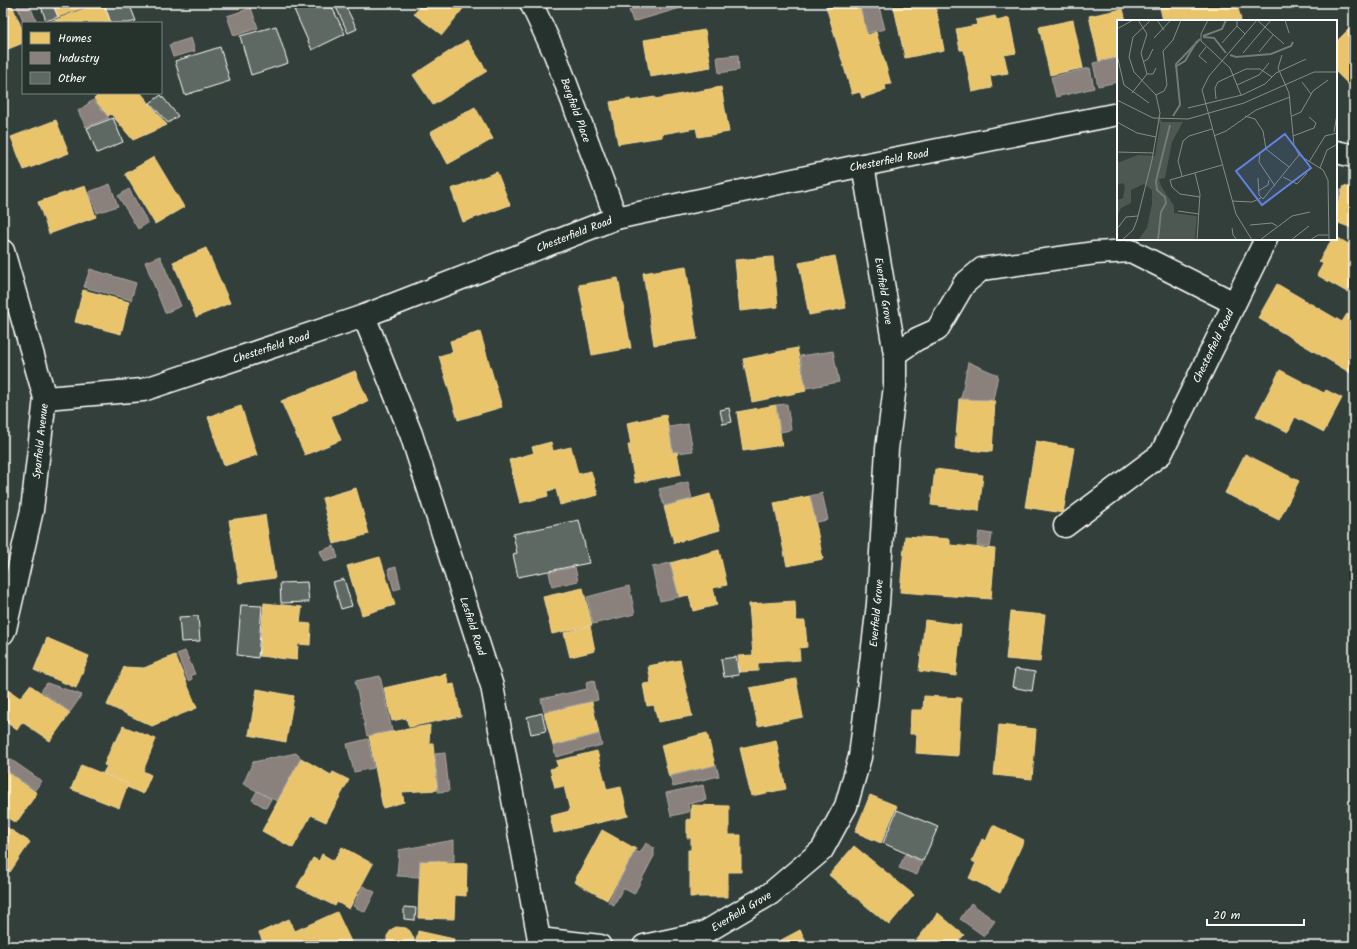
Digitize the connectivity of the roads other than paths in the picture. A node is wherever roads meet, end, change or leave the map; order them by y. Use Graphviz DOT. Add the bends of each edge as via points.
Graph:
graph roads {
  1 [pos="531,3"];
  2 [pos="1117,114"];
  3 [pos="1337,152"];
  4 [pos="1354,156"];
  5 [pos="863,165"];
  6 [pos="616,218"];
  7 [pos="1266,240"];
  8 [pos="3,251"];
  9 [pos="1234,303"];
  10 [pos="364,316"];
  11 [pos="896,354"];
  12 [pos="45,398"];
  13 [pos="1065,526"];
  14 [pos="11,564"];
  15 [pos="3,633"];
  16 [pos="538,942"];
  17 [pos="600,946"];
  18 [pos="644,946"];
  1 -- 6 [label="street, Bergfield Place" via="555,54"];
  2 -- 5 [label="street, Chesterfield Road"];
  3 -- 4 [label="street"];
  5 -- 6 [label="street, Chesterfield Road"];
  5 -- 11 [label="street, Everfield Grove"];
  6 -- 10 [label="street, Chesterfield Road"];
  7 -- 9 [label="street, Chesterfield Road"];
  8 -- 12 [label="street, Sparfield Avenue"];
  9 -- 11 [label="street" via="1131,251 982,270 964,284 937,330"];
  9 -- 13 [label="street, Chesterfield Road" via="1161,454"];
  10 -- 12 [label="street, Chesterfield Road" via="143,390"];
  10 -- 16 [label="street, Lesfield Road" via="411,434 492,686"];
  11 -- 18 [label="street, Everfield Grove" via="895,386 887,448 878,604 860,757 846,806 822,850 770,894 704,933"];
  12 -- 14 [label="street, Sparfield Avenue" via="32,510"];
  14 -- 15 [label="street, Sparfield Avenue"];
  16 -- 17 [label="street"];
}
